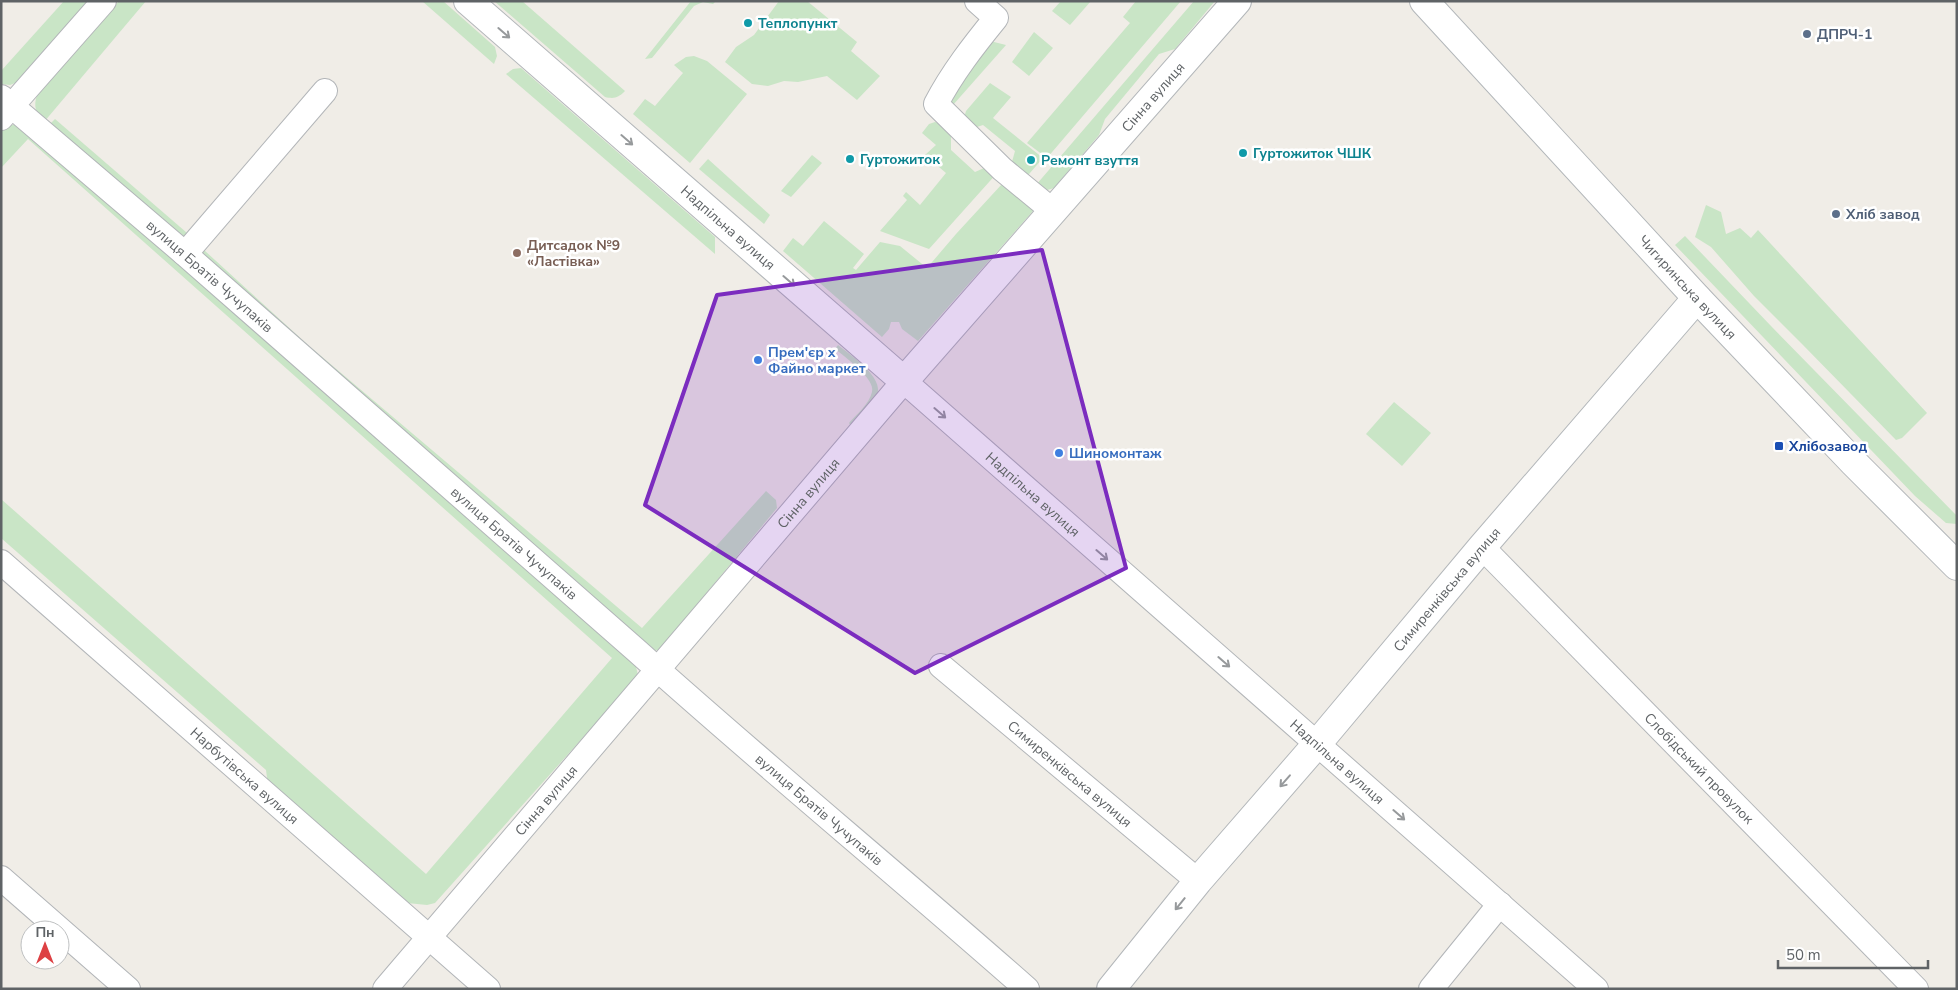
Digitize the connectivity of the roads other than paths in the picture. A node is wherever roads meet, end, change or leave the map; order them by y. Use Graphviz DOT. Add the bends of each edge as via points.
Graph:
graph roads {
  1 [pos="104,1"];
  2 [pos="468,1"];
  3 [pos="977,1"];
  4 [pos="1237,1"];
  5 [pos="1424,1"];
  6 [pos="325,91"];
  7 [pos="5,107"];
  8 [pos="1052,211"];
  9 [pos="186,254"];
  10 [pos="1697,298"];
  11 [pos="904,381"];
  12 [pos="1482,547"];
  13 [pos="1,562"];
  14 [pos="1957,566"];
  15 [pos="942,666"];
  16 [pos="658,669"];
  17 [pos="1317,744"];
  18 [pos="1,878"];
  19 [pos="1198,881"];
  20 [pos="1500,904"];
  21 [pos="429,937"];
  22 [pos="128,989"];
  23 [pos="385,989"];
  24 [pos="488,989"];
  25 [pos="1027,989"];
  26 [pos="1111,989"];
  27 [pos="1431,989"];
  28 [pos="1596,989"];
  29 [pos="1916,989"];
  1 -- 7 [label="street"];
  2 -- 11 [label="main road, Надпільна вулиця, one-way"];
  3 -- 8 [label="street" via="996,18 941,92 936,104 1002,169"];
  4 -- 8 [label="main road, Сінна вулиця"];
  5 -- 10 [label="main road, Чигиринська вулиця"];
  6 -- 9 [label="street"];
  7 -- 9 [label="street, вулиця Братів Чучупаків"];
  8 -- 11 [label="main road, Сінна вулиця"];
  9 -- 16 [label="street, вулиця Братів Чучупаків"];
  10 -- 12 [label="main road, Симиренківська вулиця"];
  10 -- 14 [label="main road, Чигиринська вулиця"];
  11 -- 16 [label="street, Сінна вулиця"];
  11 -- 17 [label="street, Надпільна вулиця, one-way"];
  12 -- 17 [label="main road, Симиренківська вулиця"];
  12 -- 29 [label="street, Слобідський провулок"];
  13 -- 21 [label="street, Нарбутівська вулиця"];
  15 -- 19 [label="street, Симиренківська вулиця"];
  16 -- 21 [label="street, Сінна вулиця"];
  16 -- 25 [label="street, вулиця Братів Чучупаків" via="678,690 932,904"];
  17 -- 19 [label="main road, Симиренківська вулиця, one-way"];
  17 -- 20 [label="street, Надпільна вулиця, one-way"];
  18 -- 22 [label="street"];
  19 -- 26 [label="main road, Симиренківська вулиця, one-way"];
  20 -- 27 [label="street"];
  20 -- 28 [label="street, Надпільна вулиця"];
  21 -- 23 [label="street, Сінна вулиця"];
  21 -- 24 [label="street, Нарбутівська вулиця"];
}
